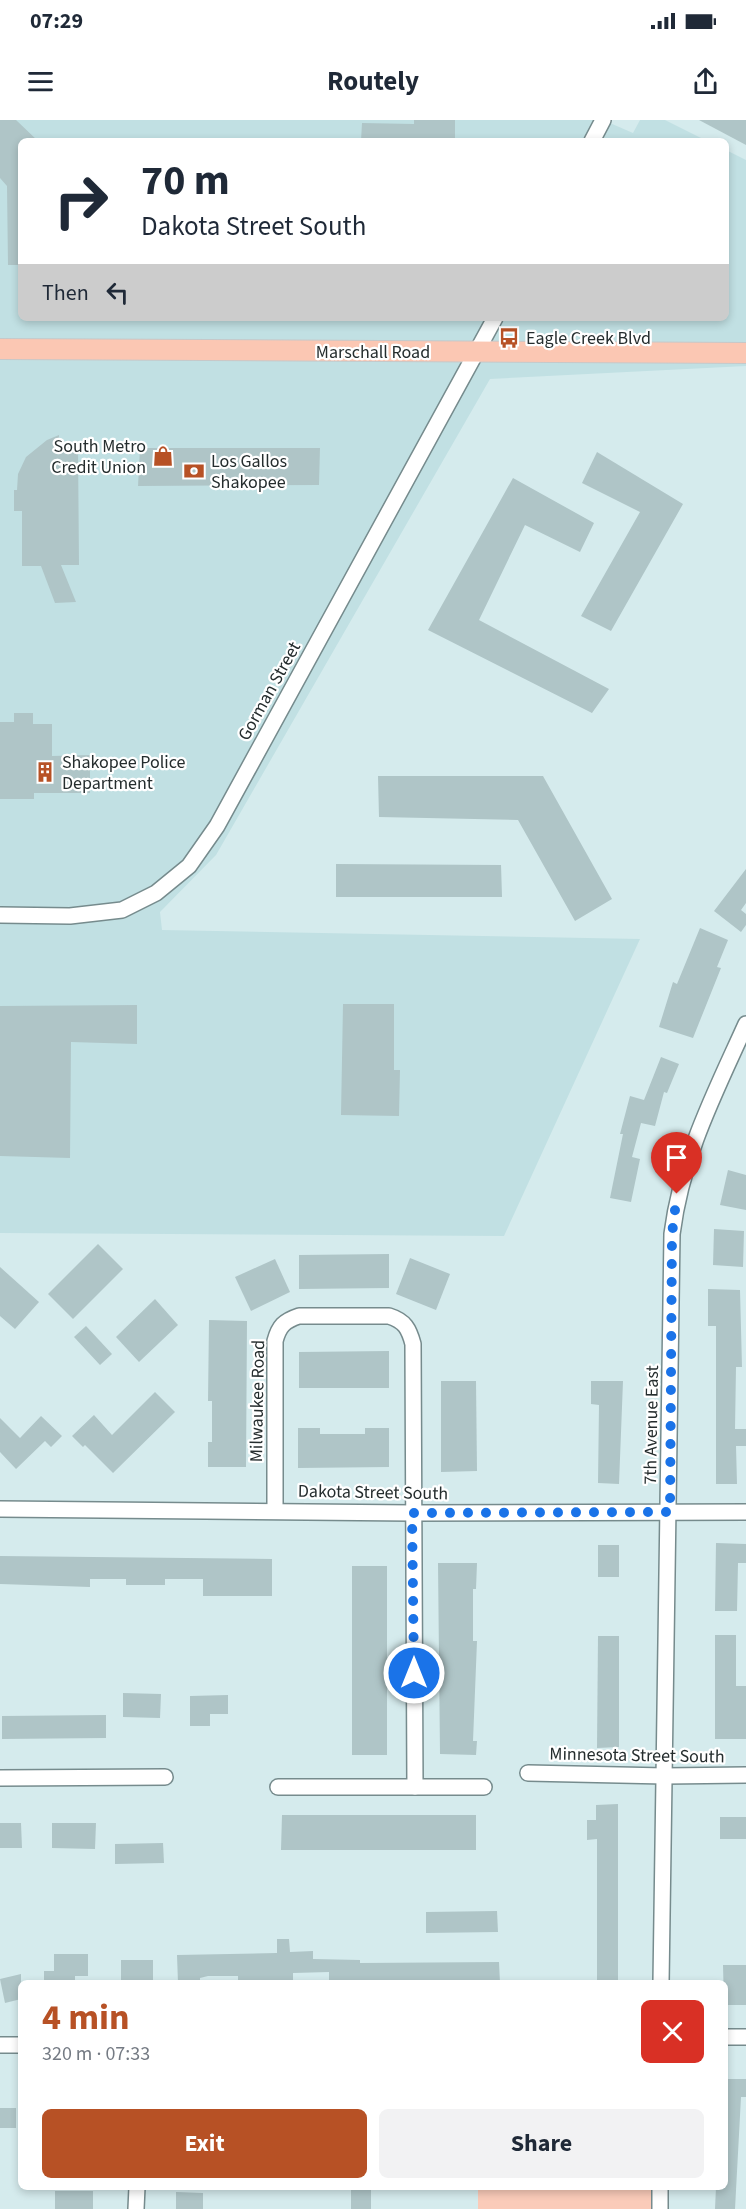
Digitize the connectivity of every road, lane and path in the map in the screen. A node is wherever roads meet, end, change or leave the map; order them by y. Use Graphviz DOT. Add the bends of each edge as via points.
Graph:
graph roads {
  1 [pos="603,120"];
  2 [pos="594,138"];
  3 [pos="493,321"];
  4 [pos="0,349"];
  5 [pos="476,353"];
  6 [pos="746,353"];
  7 [pos="0,915"];
  8 [pos="746,1024"];
  9 [pos="0,1509"];
  10 [pos="275,1511"];
  11 [pos="670,1512"];
  12 [pos="746,1512"];
  13 [pos="412,1513"];
  14 [pos="528,1773"];
  15 [pos="746,1775"];
  16 [pos="665,1776"];
  17 [pos="165,1777"];
  18 [pos="0,1778"];
  19 [pos="278,1787"];
  20 [pos="415,1787"];
  21 [pos="484,1787"];
  22 [pos="661,1980"];
  23 [pos="728,2037"];
  24 [pos="746,2037"];
  25 [pos="0,2045"];
  26 [pos="18,2045"];
  27 [pos="136,2190"];
  28 [pos="660,2190"];
  29 [pos="136,2209"];
  30 [pos="660,2209"];
  1 -- 2 [label="street"];
  3 -- 5 [label="street, Gorman Street"];
  4 -- 5 [label="main road, Marschall Road"];
  5 -- 6 [label="main road, Marschall Road"];
  5 -- 7 [label="street, Gorman Street" via="218,826 189,866 156,893 122,910 70,916"];
  8 -- 11 [label="street, 7th Avenue East" via="699,1126 677,1194 672,1234"];
  9 -- 10 [label="street, Dakota Street South"];
  10 -- 13 [label="street, Dakota Street South"];
  10 -- 13 [label="street, Milwaukee Road" via="275,1341 279,1328 299,1316 389,1316 400,1320 409,1330 413,1344"];
  11 -- 12 [label="street, Dakota Street South"];
  11 -- 13 [label="street, Dakota Street South"];
  11 -- 16 [label="street, 7th Avenue East"];
  13 -- 20 [label="street"];
  14 -- 16 [label="street, Minnesota Street South"];
  15 -- 16 [label="street, Minnesota Street South"];
  16 -- 22 [label="street, 7th Avenue East"];
  17 -- 18 [label="street"];
  19 -- 20 [label="street"];
  20 -- 21 [label="street"];
  23 -- 24 [label="street"];
  25 -- 26 [label="street"];
  27 -- 29 [label="street"];
  28 -- 30 [label="street"];
}
